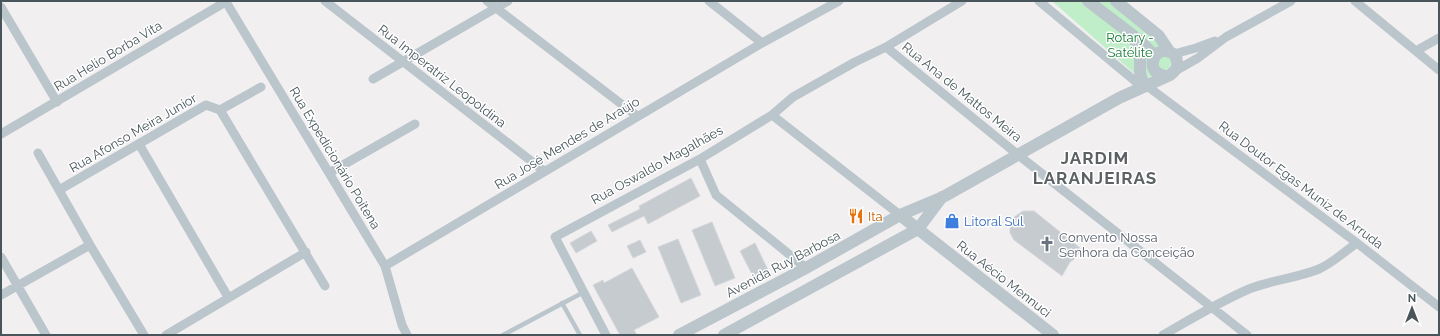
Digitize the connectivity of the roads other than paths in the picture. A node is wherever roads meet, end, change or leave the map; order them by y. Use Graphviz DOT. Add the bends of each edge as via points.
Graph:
graph roads {
  1 [pos="226,1"];
  2 [pos="325,1"];
  3 [pos="487,1"];
  4 [pos="508,1"];
  5 [pos="709,1"];
  6 [pos="838,1"];
  7 [pos="962,1"];
  8 [pos="1039,1"];
  9 [pos="1088,1"];
  10 [pos="1116,1"];
  11 [pos="1291,1"];
  12 [pos="1354,1"];
  13 [pos="1,7"];
  14 [pos="496,8"];
  15 [pos="1133,36"];
  16 [pos="1226,37"];
  17 [pos="1439,38"];
  18 [pos="762,43"];
  19 [pos="886,47"];
  20 [pos="1416,51"];
  21 [pos="1171,52"];
  22 [pos="1154,59"];
  23 [pos="402,62"];
  24 [pos="1439,70"];
  25 [pos="1170,74"];
  26 [pos="1137,78"];
  27 [pos="373,79"];
  28 [pos="1147,86"];
  29 [pos="261,87"];
  30 [pos="1119,98"];
  31 [pos="57,102"];
  32 [pos="220,110"];
  33 [pos="772,115"];
  34 [pos="637,116"];
  35 [pos="415,124"];
  36 [pos="1,134"];
  37 [pos="139,144"];
  38 [pos="38,153"];
  39 [pos="1017,154"];
  40 [pos="700,159"];
  41 [pos="544,172"];
  42 [pos="329,174"];
  43 [pos="60,190"];
  44 [pos="943,197"];
  45 [pos="900,215"];
  46 [pos="918,230"];
  47 [pos="1358,243"];
  48 [pos="90,245"];
  49 [pos="306,252"];
  50 [pos="1,257"];
  51 [pos="385,266"];
  52 [pos="806,268"];
  53 [pos="18,285"];
  54 [pos="325,286"];
  55 [pos="584,292"];
  56 [pos="1,295"];
  57 [pos="228,298"];
  58 [pos="562,304"];
  59 [pos="1439,306"];
  60 [pos="1213,307"];
  61 [pos="46,335"];
  62 [pos="144,335"];
  63 [pos="166,335"];
  64 [pos="407,335"];
  65 [pos="503,335"];
  66 [pos="580,335"];
  67 [pos="606,335"];
  68 [pos="679,335"];
  69 [pos="724,335"];
  70 [pos="1053,335"];
  71 [pos="1163,335"];
  72 [pos="1247,335"];
  1 -- 31 [label="street, Rua Helio Borba Vita"];
  1 -- 42 [label="street, Rua Expedicionário Poitena"];
  2 -- 23 [label="street, Rua Imperatriz Leopoldina"];
  3 -- 14 [label="street"];
  4 -- 14 [label="street"];
  5 -- 18 [label="street"];
  6 -- 18 [label="street, Rua José Mendes de Araújo"];
  7 -- 19 [label="street, Rua Oswaldo Magalhães"];
  8 -- 26 [label="street"];
  9 -- 15 [label="street"];
  10 -- 21 [label="street" via="1159,36"];
  11 -- 16 [label="street, Avenida Ruy Barbosa"];
  12 -- 20 [label="street"];
  13 -- 31 [label="street"];
  14 -- 23 [label="street"];
  14 -- 34 [label="street"];
  15 -- 22 [label="street"];
  15 -- 26 [label="street" via="1140,58"];
  16 -- 21 [label="street, Avenida Ruy Barbosa" via="1196,48"];
  16 -- 25 [label="street, Avenida Ruy Barbosa" via="1198,58"];
  17 -- 20 [label="street"];
  18 -- 34 [label="street, Rua José Mendes de Araújo"];
  19 -- 33 [label="street, Rua Oswaldo Magalhães" via="793,97"];
  19 -- 39 [label="street, Rua Ana de Mattos Meira"];
  20 -- 24 [label="street"];
  21 -- 22 [label="street, Avenida Ruy Barbosa" via="1161,51"];
  21 -- 25 [label="street" via="1177,59 1178,66"];
  22 -- 25 [label="street" via="1154,70 1160,75"];
  22 -- 26 [label="street, Avenida Ruy Barbosa" via="1145,66"];
  23 -- 27 [label="street"];
  23 -- 41 [label="street, Rua Imperatriz Leopoldina"];
  25 -- 28 [label="street, Avenida Ruy Barbosa"];
  26 -- 28 [label="street"];
  26 -- 30 [label="street, Avenida Ruy Barbosa"];
  28 -- 30 [label="street, Avenida Ruy Barbosa"];
  28 -- 47 [label="street, Rua Doutor Egas Muniz de Arruda"];
  29 -- 32 [label="street"];
  30 -- 39 [label="street, Avenida Ruy Barbosa"];
  31 -- 36 [label="street, Rua Helio Borba Vita"];
  32 -- 37 [label="street, Rua Afonso Meira Junior" via="206,105"];
  32 -- 49 [label="street"];
  33 -- 40 [label="street, Rua Oswaldo Magalhães"];
  33 -- 45 [label="street"];
  34 -- 41 [label="street, Rua José Mendes de Araújo"];
  35 -- 42 [label="street"];
  37 -- 43 [label="street, Rua Afonso Meira Junior"];
  37 -- 57 [label="street"];
  38 -- 43 [label="street"];
  39 -- 44 [label="street, Avenida Ruy Barbosa"];
  39 -- 60 [label="street, Rua Ana de Mattos Meira"];
  40 -- 52 [label="street" via="716,194"];
  40 -- 55 [label="street, Rua Oswaldo Magalhães" via="555,237"];
  41 -- 51 [label="street, Rua José Mendes de Araújo"];
  42 -- 51 [label="street, Rua Expedicionário Poitena"];
  43 -- 48 [label="street"];
  44 -- 45 [label="street, Avenida Ruy Barbosa"];
  44 -- 46 [label="street, Avenida Ruy Barbosa"];
  45 -- 46 [label="street, Rua Aécio Mennuci"];
  45 -- 52 [label="street, Avenida Ruy Barbosa"];
  46 -- 69 [label="street, Avenida Ruy Barbosa"];
  46 -- 70 [label="street, Rua Aécio Mennuci"];
  47 -- 59 [label="street, Rua Doutor Egas Muniz de Arruda"];
  47 -- 60 [label="street" via="1321,268 1248,290"];
  48 -- 53 [label="street"];
  48 -- 62 [label="street"];
  49 -- 54 [label="street"];
  49 -- 57 [label="street"];
  50 -- 53 [label="street"];
  51 -- 64 [label="street, Rua Expedicionário Poitena"];
  52 -- 68 [label="street, Avenida Ruy Barbosa"];
  53 -- 56 [label="street"];
  53 -- 61 [label="street"];
  55 -- 58 [label="lane"];
  55 -- 67 [label="street"];
  57 -- 63 [label="street"];
  58 -- 65 [label="lane"];
  58 -- 66 [label="lane"];
  60 -- 71 [label="street"];
  60 -- 72 [label="street, Rua Ana de Mattos Meira"];
}
